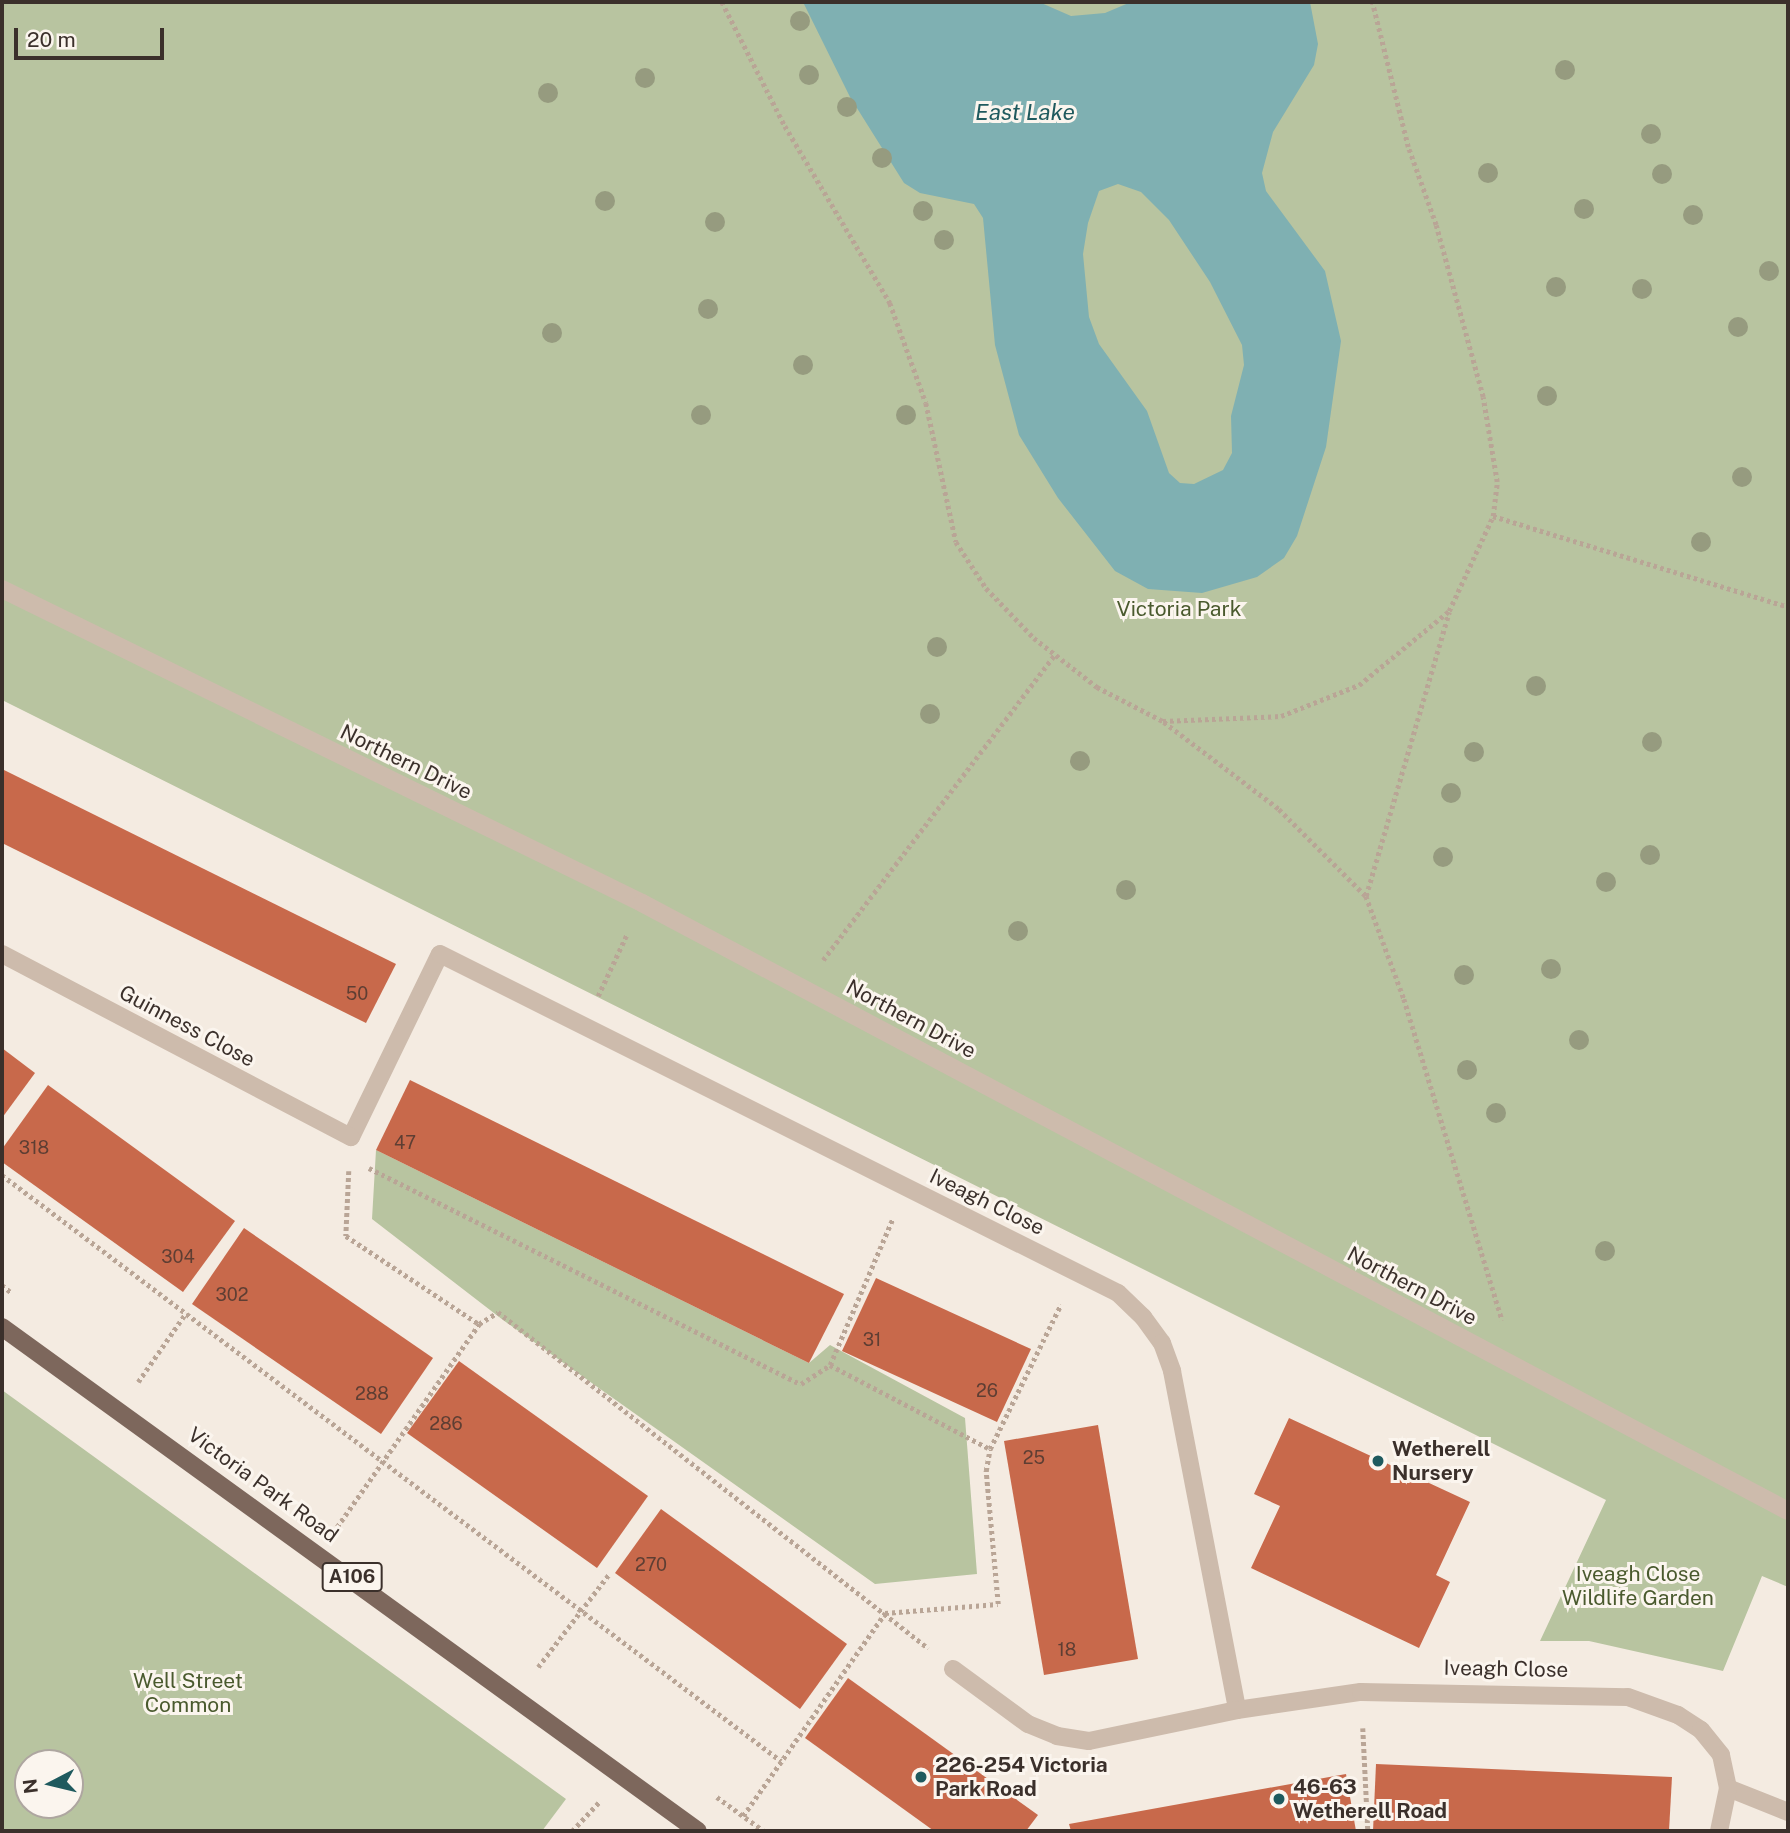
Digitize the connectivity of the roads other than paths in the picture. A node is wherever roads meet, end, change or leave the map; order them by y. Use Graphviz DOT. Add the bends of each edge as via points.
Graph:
graph roads {
  1 [pos="2,589"];
  2 [pos="2,954"];
  3 [pos="440,954"];
  4 [pos="2,1327"];
  5 [pos="1788,1511"];
  6 [pos="953,1669"];
  7 [pos="1237,1710"];
  8 [pos="1728,1788"];
  9 [pos="1788,1812"];
  10 [pos="698,1831"];
  11 [pos="1719,1831"];
  1 -- 5 [label="street, Northern Drive" via="642,903"];
  2 -- 3 [label="street, Guinness Close" via="351,1138"];
  3 -- 7 [label="street, Iveagh Close" via="1118,1293 1162,1343"];
  4 -- 10 [label="main road, Victoria Park Road / A106"];
  6 -- 7 [label="street, Iveagh Close" via="1028,1724 1057,1736 1089,1741"];
  7 -- 8 [label="street, Iveagh Close" via="1361,1692 1628,1697 1701,1730 1721,1755"];
  8 -- 9 [label="street"];
  8 -- 11 [label="street, Iveagh Close"];
}
